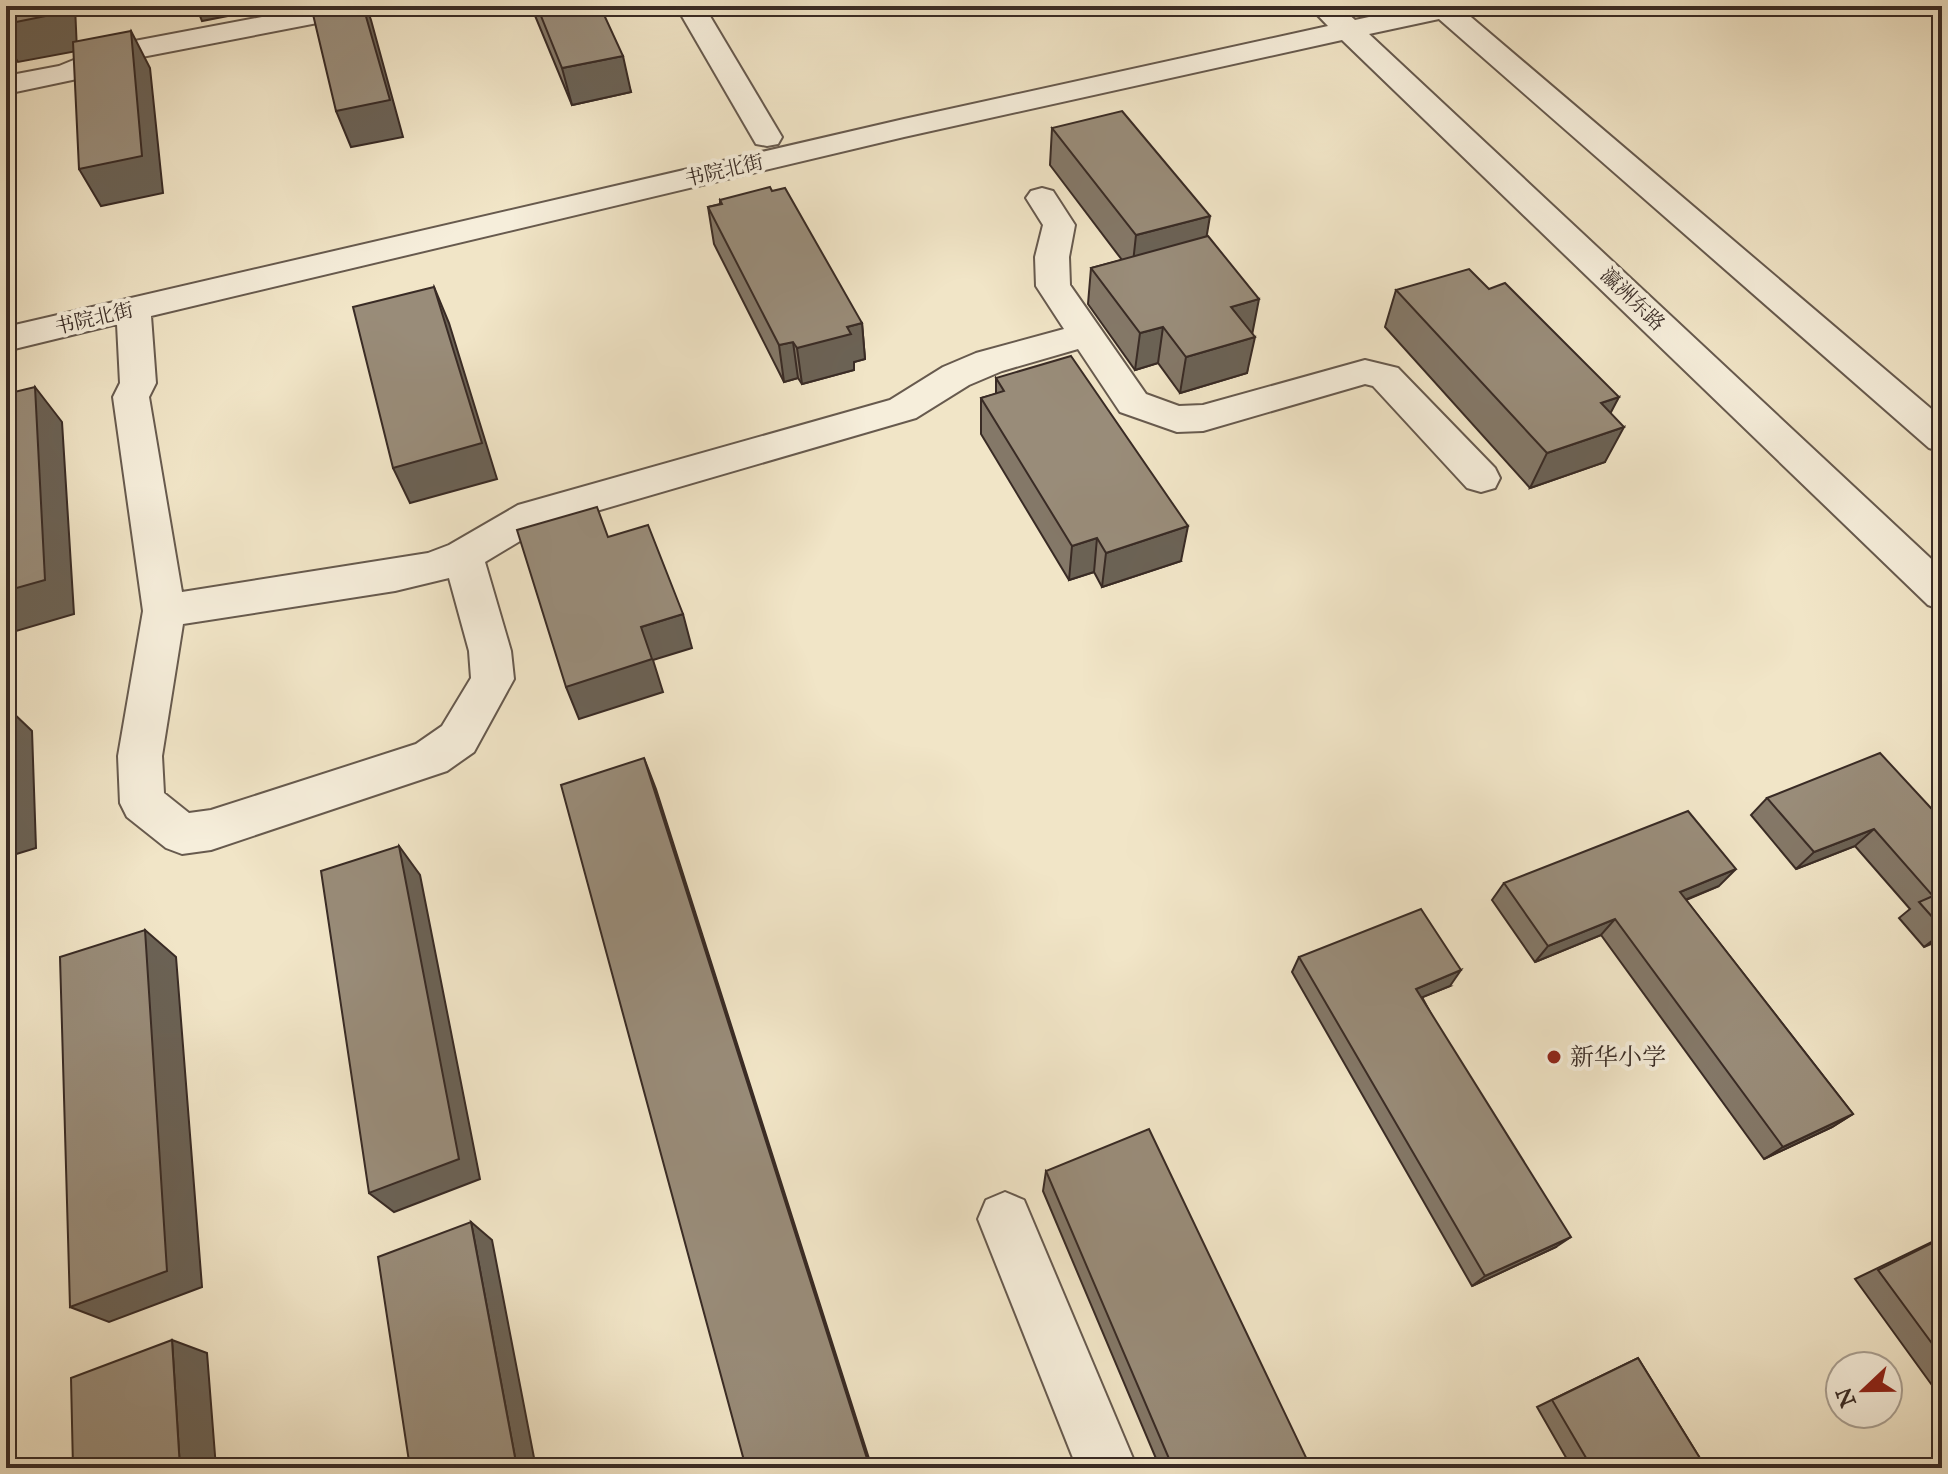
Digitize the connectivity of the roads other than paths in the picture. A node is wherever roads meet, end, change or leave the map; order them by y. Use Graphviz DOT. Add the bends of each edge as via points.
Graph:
graph roads {
  1 [pos="364,6"];
  2 [pos="690,6"];
  3 [pos="1443,8"];
  4 [pos="1335,13"];
  5 [pos="6,85"];
  6 [pos="767,137"];
  7 [pos="1042,198"];
  8 [pos="133,309"];
  9 [pos="6,313"];
  10 [pos="1084,335"];
  11 [pos="6,339"];
  12 [pos="1942,439"];
  13 [pos="1481,478"];
  14 [pos="463,556"];
  15 [pos="1942,594"];
  16 [pos="164,611"];
  17 [pos="1005,1219"];
  18 [pos="1107,1468"];
  1 -- 5 [label="street" via="108,55 67,73"];
  2 -- 6 [label="street"];
  3 -- 4 [label="street, 书院北街"];
  3 -- 12 [label="street"];
  4 -- 6 [label="street, 书院北街"];
  4 -- 8 [label="street, 书院北街" via="904,128"];
  4 -- 15 [label="street, 瀛洲东路"];
  6 -- 9 [label="street, 书院北街"];
  7 -- 10 [label="street" via="1059,225 1053,286"];
  8 -- 11 [label="street, 书院北街"];
  8 -- 16 [label="street" via="138,383 131,397"];
  10 -- 13 [label="street" via="1133,403 1177,419 1203,418 1365,372 1385,377"];
  10 -- 14 [label="street" via="989,362 903,409 532,515"];
  14 -- 16 [label="street" via="395,576"];
  14 -- 16 [label="street" via="493,679 458,739 431,758 211,830 182,834 143,803 140,756"];
  17 -- 18 [label="street"];
}
